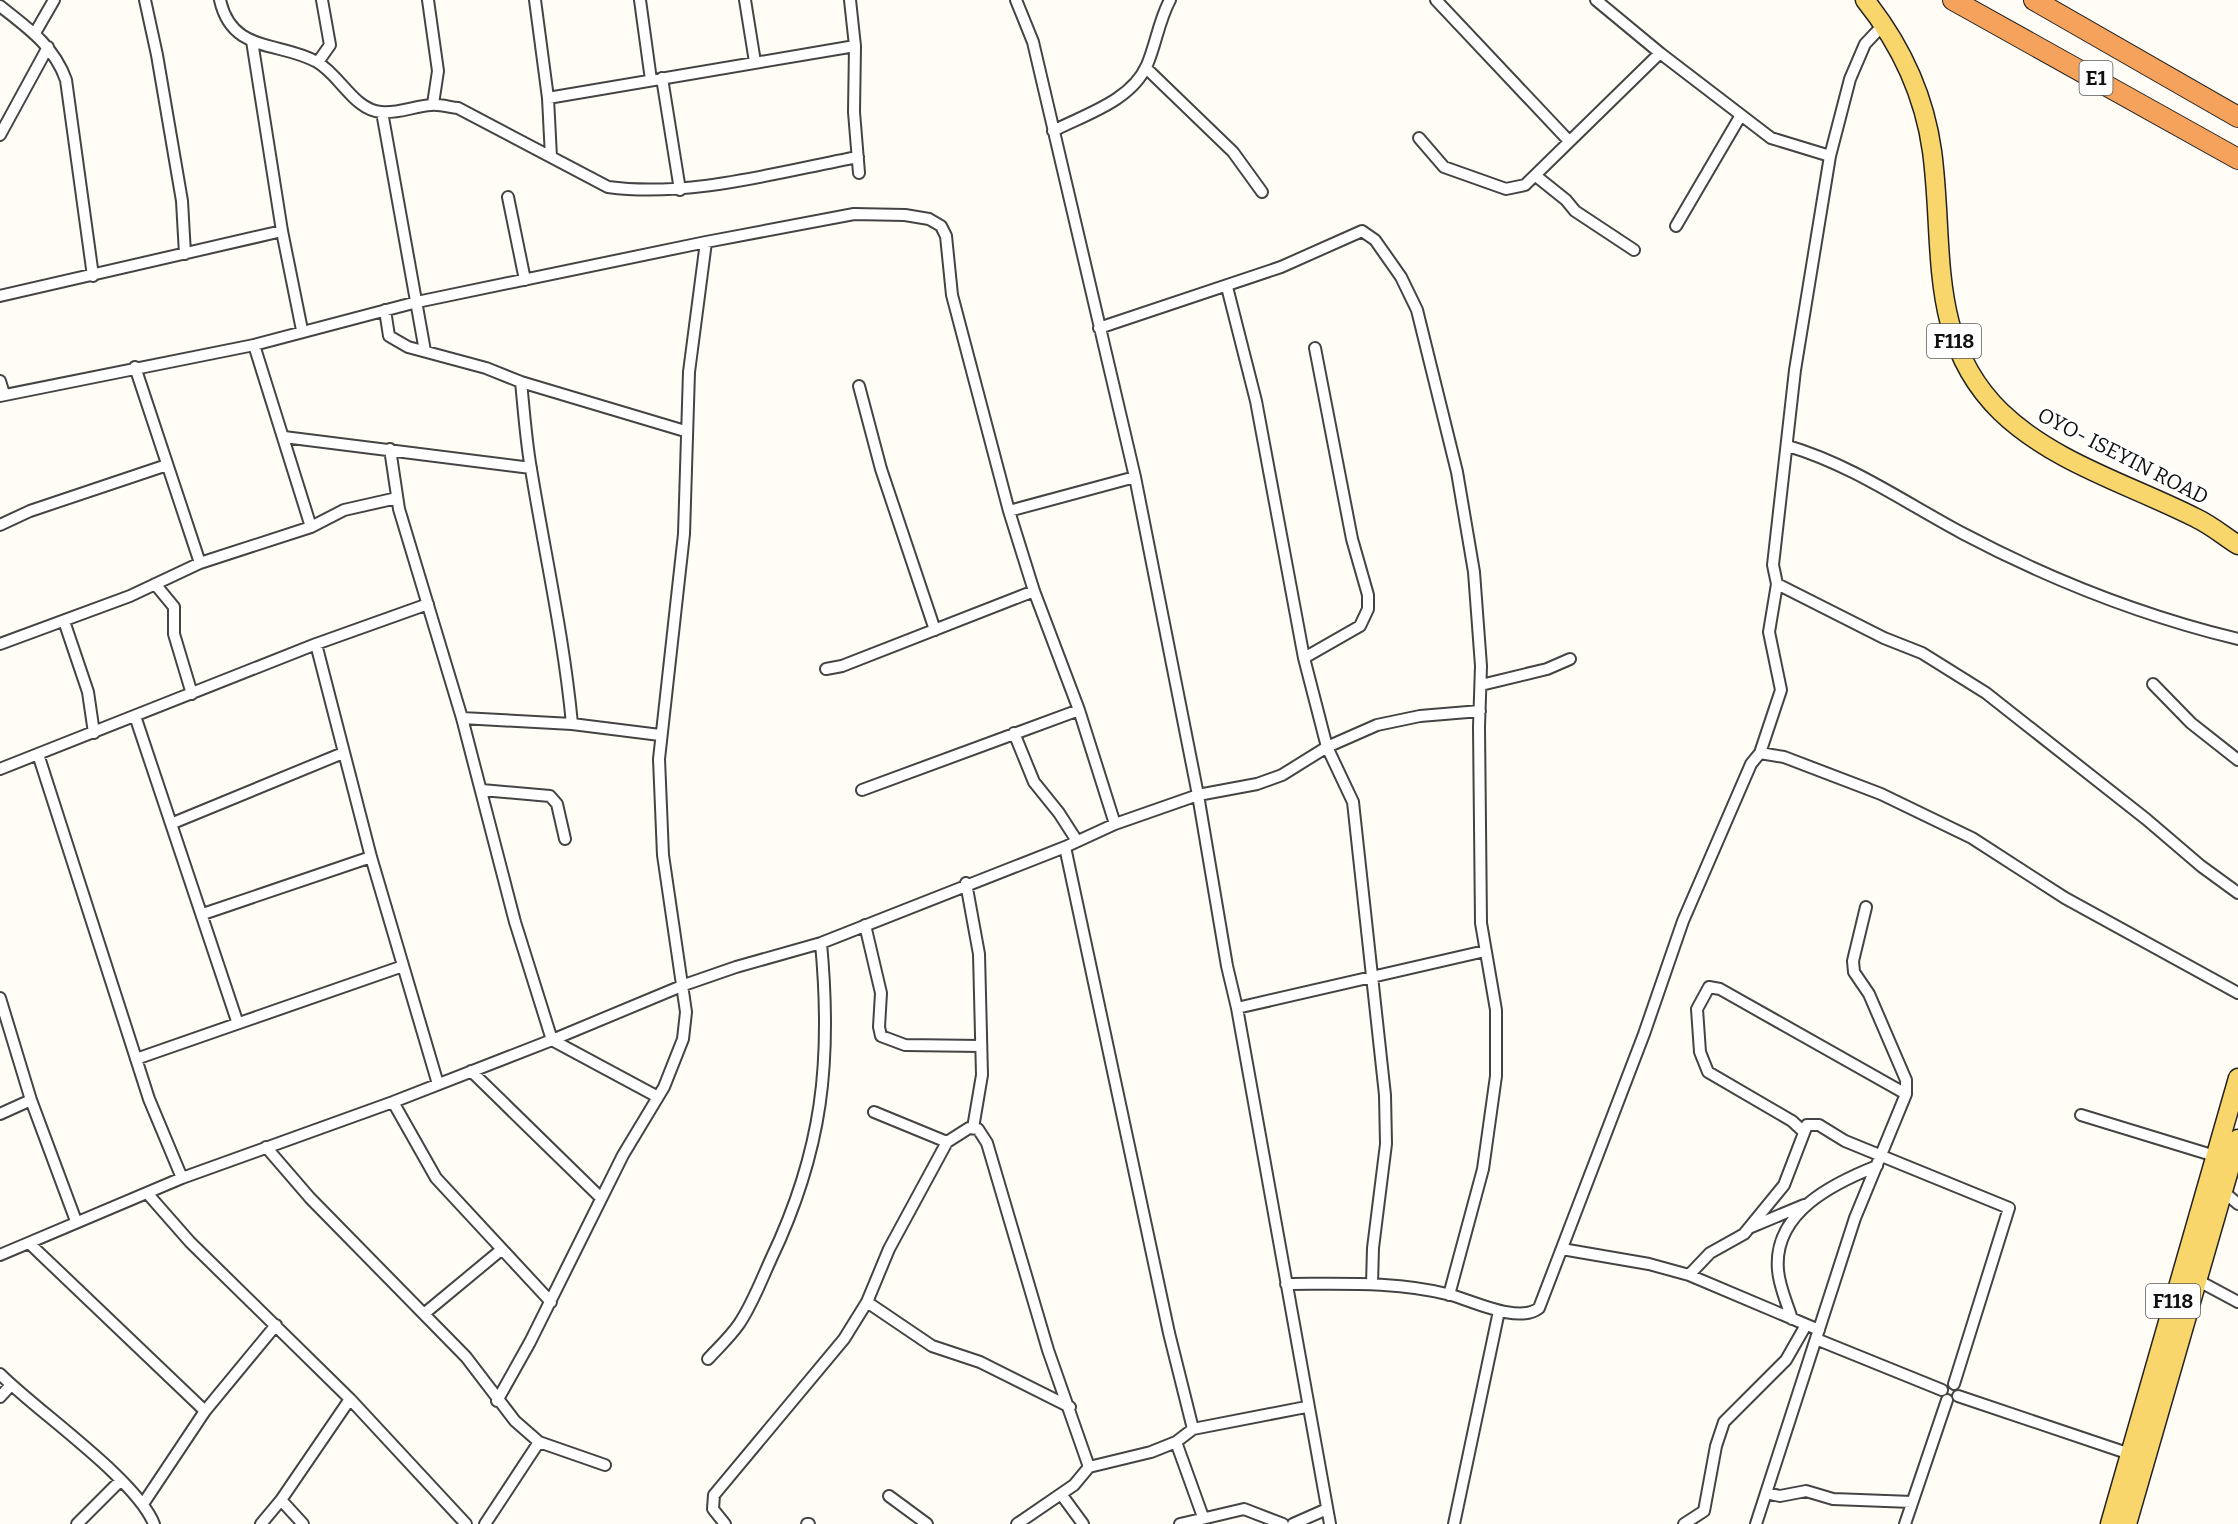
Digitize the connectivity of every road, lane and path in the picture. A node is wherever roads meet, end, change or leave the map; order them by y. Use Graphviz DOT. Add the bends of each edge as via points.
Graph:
graph roads {
  1 [pos="54,0"];
  2 [pos="145,0"];
  3 [pos="220,0"];
  4 [pos="322,0"];
  5 [pos="428,0"];
  6 [pos="535,0"];
  7 [pos="640,0"];
  8 [pos="745,0"];
  9 [pos="850,0"];
  10 [pos="1016,0"];
  11 [pos="1170,0"];
  12 [pos="1436,0"];
  13 [pos="1596,0"];
  14 [pos="1865,0"];
  15 [pos="1953,0"];
  16 [pos="2034,0"];
  17 [pos="0,6"];
  18 [pos="1884,24"];
  19 [pos="35,33"];
  20 [pos="252,41"];
  21 [pos="855,46"];
  22 [pos="48,47"];
  23 [pos="1660,53"];
  24 [pos="318,62"];
  25 [pos="755,62"];
  26 [pos="1146,68"];
  27 [pos="656,79"];
  28 [pos="548,98"];
  29 [pos="433,104"];
  30 [pos="382,112"];
  31 [pos="1741,115"];
  32 [pos="2238,117"];
  33 [pos="1053,130"];
  34 [pos="0,134"];
  35 [pos="1419,138"];
  36 [pos="1568,140"];
  37 [pos="1830,156"];
  38 [pos="551,157"];
  39 [pos="858,157"];
  40 [pos="2238,159"];
  41 [pos="859,173"];
  42 [pos="1536,176"];
  43 [pos="680,190"];
  44 [pos="1262,192"];
  45 [pos="508,197"];
  46 [pos="1676,226"];
  47 [pos="282,231"];
  48 [pos="706,242"];
  49 [pos="1634,250"];
  50 [pos="185,254"];
  51 [pos="93,276"];
  52 [pos="525,280"];
  53 [pos="1227,287"];
  54 [pos="0,296"];
  55 [pos="417,302"];
  56 [pos="385,310"];
  57 [pos="1099,328"];
  58 [pos="302,330"];
  59 [pos="254,345"];
  60 [pos="1315,348"];
  61 [pos="425,351"];
  62 [pos="135,367"];
  63 [pos="0,381"];
  64 [pos="521,382"];
  65 [pos="859,386"];
  66 [pos="2,395"];
  67 [pos="685,431"];
  68 [pos="284,437"];
  69 [pos="1788,446"];
  70 [pos="390,449"];
  71 [pos="167,465"];
  72 [pos="531,468"];
  73 [pos="1135,477"];
  74 [pos="397,498"];
  75 [pos="1010,511"];
  76 [pos="0,525"];
  77 [pos="311,527"];
  78 [pos="2238,545"];
  79 [pos="200,563"];
  80 [pos="155,584"];
  81 [pos="1777,584"];
  82 [pos="1034,591"];
  83 [pos="428,604"];
  84 [pos="64,621"];
  85 [pos="935,630"];
  86 [pos="2238,639"];
  87 [pos="0,644"];
  88 [pos="316,644"];
  89 [pos="1304,658"];
  90 [pos="1570,659"];
  91 [pos="826,669"];
  92 [pos="2153,684"];
  93 [pos="1481,685"];
  94 [pos="192,694"];
  95 [pos="1079,710"];
  96 [pos="1480,711"];
  97 [pos="135,716"];
  98 [pos="462,718"];
  99 [pos="572,724"];
  100 [pos="94,733"];
  101 [pos="1014,733"];
  102 [pos="660,735"];
  103 [pos="1327,747"];
  104 [pos="344,753"];
  105 [pos="1760,753"];
  106 [pos="38,754"];
  107 [pos="2238,760"];
  108 [pos="0,769"];
  109 [pos="482,790"];
  110 [pos="862,790"];
  111 [pos="1198,795"];
  112 [pos="173,823"];
  113 [pos="1116,824"];
  114 [pos="565,839"];
  115 [pos="1077,841"];
  116 [pos="1065,846"];
  117 [pos="371,857"];
  118 [pos="966,883"];
  119 [pos="2238,893"];
  120 [pos="1866,907"];
  121 [pos="204,914"];
  122 [pos="865,925"];
  123 [pos="821,943"];
  124 [pos="1485,951"];
  125 [pos="403,966"];
  126 [pos="1370,975"];
  127 [pos="684,985"];
  128 [pos="2238,993"];
  129 [pos="0,998"];
  130 [pos="1237,1008"];
  131 [pos="237,1022"];
  132 [pos="552,1041"];
  133 [pos="981,1046"];
  134 [pos="136,1059"];
  135 [pos="471,1071"];
  136 [pos="2238,1078"];
  137 [pos="438,1084"];
  138 [pos="1906,1094"];
  139 [pos="658,1097"];
  140 [pos="31,1100"];
  141 [pos="393,1102"];
  142 [pos="874,1112"];
  143 [pos="0,1114"];
  144 [pos="2081,1115"];
  145 [pos="973,1128"];
  146 [pos="1804,1132"];
  147 [pos="2238,1139"];
  148 [pos="947,1142"];
  149 [pos="266,1147"];
  150 [pos="2215,1156"];
  151 [pos="1880,1160"];
  152 [pos="182,1178"];
  153 [pos="2222,1189"];
  154 [pos="147,1193"];
  155 [pos="602,1198"];
  156 [pos="1809,1203"];
  157 [pos="2238,1204"];
  158 [pos="76,1221"];
  159 [pos="1749,1228"];
  160 [pos="29,1243"];
  161 [pos="1562,1249"];
  162 [pos="501,1250"];
  163 [pos="0,1255"];
  164 [pos="1689,1275"];
  165 [pos="2197,1280"];
  166 [pos="1286,1284"];
  167 [pos="1372,1284"];
  168 [pos="1449,1295"];
  169 [pos="551,1302"];
  170 [pos="867,1302"];
  171 [pos="2238,1302"];
  172 [pos="1499,1311"];
  173 [pos="425,1313"];
  174 [pos="1792,1319"];
  175 [pos="276,1325"];
  176 [pos="1806,1325"];
  177 [pos="1817,1335"];
  178 [pos="708,1359"];
  179 [pos="0,1374"];
  180 [pos="11,1385"];
  181 [pos="1949,1395"];
  182 [pos="0,1397"];
  183 [pos="350,1399"];
  184 [pos="497,1401"];
  185 [pos="1070,1407"];
  186 [pos="1306,1407"];
  187 [pos="205,1411"];
  188 [pos="1193,1429"];
  189 [pos="539,1442"];
  190 [pos="1176,1442"];
  191 [pos="2130,1454"];
  192 [pos="605,1466"];
  193 [pos="1089,1467"];
  194 [pos="120,1481"];
  195 [pos="1766,1493"];
  196 [pos="1061,1494"];
  197 [pos="889,1496"];
  198 [pos="281,1500"];
  199 [pos="1912,1502"];
  200 [pos="143,1504"];
  201 [pos="1327,1509"];
  202 [pos="1203,1517"];
  203 [pos="77,1524"];
  204 [pos="154,1524"];
  205 [pos="261,1524"];
  206 [pos="303,1524"];
  207 [pos="466,1524"];
  208 [pos="485,1524"];
  209 [pos="725,1524"];
  210 [pos="927,1524"];
  211 [pos="1017,1524"];
  212 [pos="1083,1524"];
  213 [pos="1180,1524"];
  214 [pos="1282,1524"];
  215 [pos="1293,1524"];
  216 [pos="1329,1524"];
  217 [pos="1454,1524"];
  218 [pos="1684,1524"];
  219 [pos="1756,1524"];
  220 [pos="1905,1524"];
  221 [pos="2110,1524"];
  222 [pos="2127,1524"];
  1 -- 19 [label="street"];
  2 -- 50 [label="street" via="182,201"];
  3 -- 20 [label="street" via="224,18"];
  4 -- 24 [label="street" via="330,45"];
  5 -- 29 [label="street" via="438,71"];
  6 -- 28 [label="street"];
  7 -- 27 [label="street"];
  8 -- 25 [label="street"];
  9 -- 21 [label="street"];
  10 -- 33 [label="street" via="1033,42"];
  11 -- 26 [label="street"];
  12 -- 36 [label="street"];
  13 -- 23 [label="street"];
  14 -- 18 [label="main road, OYO- ISEYIN ROAD / F118"];
  15 -- 40 [label="highway, E1"];
  16 -- 32 [label="highway, E1"];
  17 -- 19 [label="street"];
  18 -- 37 [label="street" via="1864,44 1850,79"];
  18 -- 78 [label="main road, OYO- ISEYIN ROAD / F118" via="1910,69 1925,117 1932,150 1943,302 1954,344 1974,380 2025,434 2087,468 2199,519"];
  19 -- 22 [label="street"];
  20 -- 24 [label="street"];
  20 -- 47 [label="street"];
  21 -- 25 [label="street"];
  21 -- 39 [label="street"];
  22 -- 34 [label="street"];
  22 -- 51 [label="street" via="66,80"];
  23 -- 31 [label="street"];
  23 -- 36 [label="street"];
  24 -- 30 [label="street" via="368,109"];
  25 -- 27 [label="street"];
  26 -- 33 [label="street" via="1121,95"];
  26 -- 44 [label="street" via="1233,152"];
  27 -- 28 [label="street"];
  27 -- 43 [label="street"];
  28 -- 38 [label="street"];
  29 -- 30 [label="street"];
  29 -- 38 [label="street" via="458,108"];
  30 -- 55 [label="street"];
  31 -- 37 [label="street" via="1771,138"];
  31 -- 46 [label="street"];
  33 -- 57 [label="street"];
  35 -- 42 [label="street" via="1444,167 1506,189 1524,185"];
  36 -- 42 [label="street"];
  37 -- 69 [label="street" via="1795,370"];
  38 -- 43 [label="street" via="608,187"];
  39 -- 41 [label="street"];
  39 -- 43 [label="street"];
  42 -- 49 [label="street" via="1575,212"];
  45 -- 52 [label="street"];
  47 -- 50 [label="street"];
  47 -- 58 [label="street"];
  48 -- 52 [label="street"];
  48 -- 67 [label="street"];
  48 -- 75 [label="street" via="854,214 905,215 929,219 941,226 950,255 957,316"];
  50 -- 51 [label="street"];
  51 -- 54 [label="street"];
  52 -- 55 [label="street"];
  53 -- 57 [label="street"];
  53 -- 89 [label="street" via="1256,401"];
  53 -- 93 [label="street" via="1362,231 1375,240 1401,277 1417,310 1457,472 1474,572"];
  55 -- 56 [label="street"];
  55 -- 61 [label="street"];
  56 -- 58 [label="street"];
  56 -- 61 [label="street" via="389,336"];
  57 -- 73 [label="street"];
  58 -- 59 [label="street"];
  59 -- 62 [label="street"];
  59 -- 68 [label="street"];
  60 -- 89 [label="street" via="1368,609 1360,626"];
  61 -- 64 [label="street"];
  62 -- 66 [label="street"];
  62 -- 71 [label="street"];
  63 -- 66 [label="street"];
  64 -- 67 [label="street"];
  64 -- 72 [label="street"];
  65 -- 85 [label="street" via="881,469"];
  67 -- 102 [label="street" via="684,534"];
  68 -- 70 [label="street"];
  68 -- 77 [label="street"];
  69 -- 81 [label="street" via="1773,565"];
  69 -- 86 [label="street" via="1827,458 1866,477 2025,565 2160,617"];
  70 -- 72 [label="street"];
  70 -- 74 [label="street"];
  71 -- 76 [label="street" via="30,511"];
  71 -- 79 [label="street"];
  72 -- 99 [label="street" via="553,582"];
  73 -- 75 [label="street"];
  73 -- 111 [label="street"];
  74 -- 77 [label="street" via="344,510"];
  74 -- 83 [label="street"];
  75 -- 82 [label="street"];
  77 -- 79 [label="street"];
  79 -- 80 [label="street"];
  80 -- 84 [label="street"];
  80 -- 94 [label="street" via="174,608 174,634"];
  81 -- 105 [label="street" via="1769,632 1781,690"];
  81 -- 119 [label="street" via="1922,653 1986,693"];
  82 -- 85 [label="street"];
  82 -- 95 [label="street"];
  83 -- 88 [label="street"];
  83 -- 98 [label="street"];
  84 -- 87 [label="street"];
  84 -- 100 [label="street" via="88,692"];
  85 -- 91 [label="street"];
  88 -- 94 [label="street"];
  88 -- 104 [label="street"];
  89 -- 103 [label="street"];
  90 -- 93 [label="street" via="1547,669"];
  92 -- 107 [label="street" via="2191,723"];
  93 -- 96 [label="street"];
  94 -- 97 [label="street"];
  95 -- 101 [label="street"];
  95 -- 113 [label="street"];
  96 -- 103 [label="street" via="1420,716 1377,725"];
  96 -- 124 [label="street" via="1481,923"];
  97 -- 100 [label="street"];
  97 -- 112 [label="street"];
  98 -- 99 [label="street"];
  98 -- 109 [label="street"];
  99 -- 102 [label="street"];
  100 -- 106 [label="street"];
  101 -- 110 [label="street"];
  101 -- 115 [label="street" via="1034,782"];
  102 -- 127 [label="street" via="663,855"];
  103 -- 111 [label="street" via="1274,778"];
  103 -- 126 [label="street" via="1353,802"];
  104 -- 112 [label="street"];
  104 -- 117 [label="street"];
  105 -- 128 [label="street" via="1785,757 1881,794 1972,838 2065,898"];
  105 -- 161 [label="street" via="1751,765 1683,921"];
  106 -- 108 [label="street"];
  106 -- 134 [label="street"];
  109 -- 114 [label="street" via="550,796 558,804"];
  109 -- 132 [label="street" via="515,922"];
  111 -- 113 [label="street"];
  111 -- 130 [label="street"];
  112 -- 121 [label="street"];
  113 -- 115 [label="street"];
  115 -- 116 [label="street"];
  116 -- 118 [label="street"];
  116 -- 188 [label="street" via="1169,1334"];
  117 -- 121 [label="street"];
  117 -- 125 [label="street"];
  118 -- 122 [label="street"];
  118 -- 133 [label="street" via="979,941"];
  120 -- 138 [label="street" via="1854,972 1869,994 1906,1080"];
  121 -- 131 [label="street"];
  122 -- 123 [label="street"];
  122 -- 133 [label="street" via="880,984 881,1036 905,1045"];
  123 -- 127 [label="street"];
  123 -- 178 [label="street" via="827,1037 813,1147 786,1229 748,1308"];
  124 -- 126 [label="street"];
  124 -- 168 [label="street" via="1496,1010 1493,1110 1483,1170"];
  125 -- 131 [label="street"];
  125 -- 137 [label="street"];
  126 -- 130 [label="street"];
  126 -- 167 [label="street" via="1385,1095 1386,1144"];
  127 -- 132 [label="street"];
  127 -- 139 [label="street" via="686,1012 680,1051"];
  129 -- 140 [label="street"];
  130 -- 166 [label="street"];
  131 -- 134 [label="street"];
  132 -- 135 [label="street"];
  132 -- 139 [label="street"];
  133 -- 145 [label="street" via="982,1075"];
  134 -- 152 [label="street"];
  135 -- 137 [label="street"];
  135 -- 155 [label="street"];
  136 -- 150 [label="main road, F118"];
  137 -- 141 [label="street"];
  138 -- 146 [label="street" via="1720,989 1709,987 1697,1009 1700,1052 1708,1072"];
  138 -- 151 [label="street"];
  139 -- 155 [label="street"];
  140 -- 143 [label="street"];
  140 -- 158 [label="street"];
  141 -- 149 [label="street"];
  141 -- 162 [label="street" via="436,1178"];
  142 -- 148 [label="street"];
  144 -- 150 [label="street"];
  145 -- 148 [label="street"];
  145 -- 185 [label="street" via="982,1133 987,1143 1048,1350"];
  146 -- 151 [label="street" via="1807,1125 1819,1125"];
  146 -- 159 [label="street" via="1784,1185"];
  147 -- 153 [label="main road, F118"];
  148 -- 170 [label="street" via="889,1250"];
  149 -- 152 [label="street"];
  149 -- 173 [label="street" via="310,1198"];
  150 -- 153 [label="main road, F118"];
  151 -- 156 [label="street" via="1836,1183"];
  151 -- 177 [label="street"];
  151 -- 181 [label="street" via="2009,1208 1954,1384 1959,1389"];
  152 -- 154 [label="street"];
  153 -- 157 [label="street"];
  153 -- 165 [label="main road, F118"];
  153 -- 191 [label="main road, F118"];
  154 -- 158 [label="street"];
  154 -- 175 [label="street" via="190,1242"];
  155 -- 169 [label="street"];
  156 -- 159 [label="street"];
  156 -- 174 [label="street" via="1785,1233 1778,1266"];
  158 -- 160 [label="street"];
  159 -- 164 [label="street" via="1739,1239 1702,1259"];
  160 -- 163 [label="street"];
  160 -- 187 [label="street"];
  161 -- 164 [label="street"];
  161 -- 172 [label="street" via="1539,1308 1528,1313"];
  162 -- 169 [label="street"];
  162 -- 173 [label="street"];
  164 -- 174 [label="street"];
  165 -- 171 [label="street"];
  165 -- 222 [label="main road, F118"];
  166 -- 167 [label="street"];
  166 -- 186 [label="street"];
  167 -- 168 [label="street"];
  168 -- 172 [label="street"];
  169 -- 184 [label="street"];
  170 -- 185 [label="street" via="926,1343 980,1362"];
  170 -- 209 [label="street" via="844,1339 714,1495 713,1509"];
  172 -- 217 [label="street"];
  173 -- 184 [label="street" via="466,1357"];
  174 -- 176 [label="street"];
  175 -- 183 [label="street"];
  175 -- 187 [label="street"];
  176 -- 177 [label="street"];
  176 -- 218 [label="street" via="1786,1360 1724,1422 1704,1511"];
  177 -- 181 [label="street"];
  177 -- 195 [label="street"];
  179 -- 180 [label="street"];
  180 -- 182 [label="street"];
  180 -- 194 [label="street"];
  181 -- 191 [label="street"];
  181 -- 199 [label="street"];
  183 -- 198 [label="street"];
  183 -- 207 [label="street"];
  184 -- 189 [label="street"];
  185 -- 193 [label="street"];
  186 -- 188 [label="street"];
  186 -- 201 [label="street"];
  187 -- 200 [label="street"];
  188 -- 190 [label="street"];
  189 -- 192 [label="street"];
  189 -- 208 [label="street"];
  190 -- 193 [label="street"];
  190 -- 202 [label="street"];
  191 -- 221 [label="main road, F118"];
  193 -- 196 [label="street"];
  194 -- 200 [label="street"];
  194 -- 203 [label="street"];
  195 -- 199 [label="street" via="1780,1496 1806,1491 1833,1499"];
  195 -- 219 [label="street"];
  196 -- 211 [label="street"];
  196 -- 212 [label="street"];
  197 -- 210 [label="street"];
  198 -- 205 [label="street"];
  198 -- 206 [label="street"];
  199 -- 220 [label="street"];
  200 -- 204 [label="street"];
  201 -- 215 [label="street"];
  201 -- 216 [label="street"];
  202 -- 213 [label="street"];
  202 -- 214 [label="street" via="1244,1509"];
}
